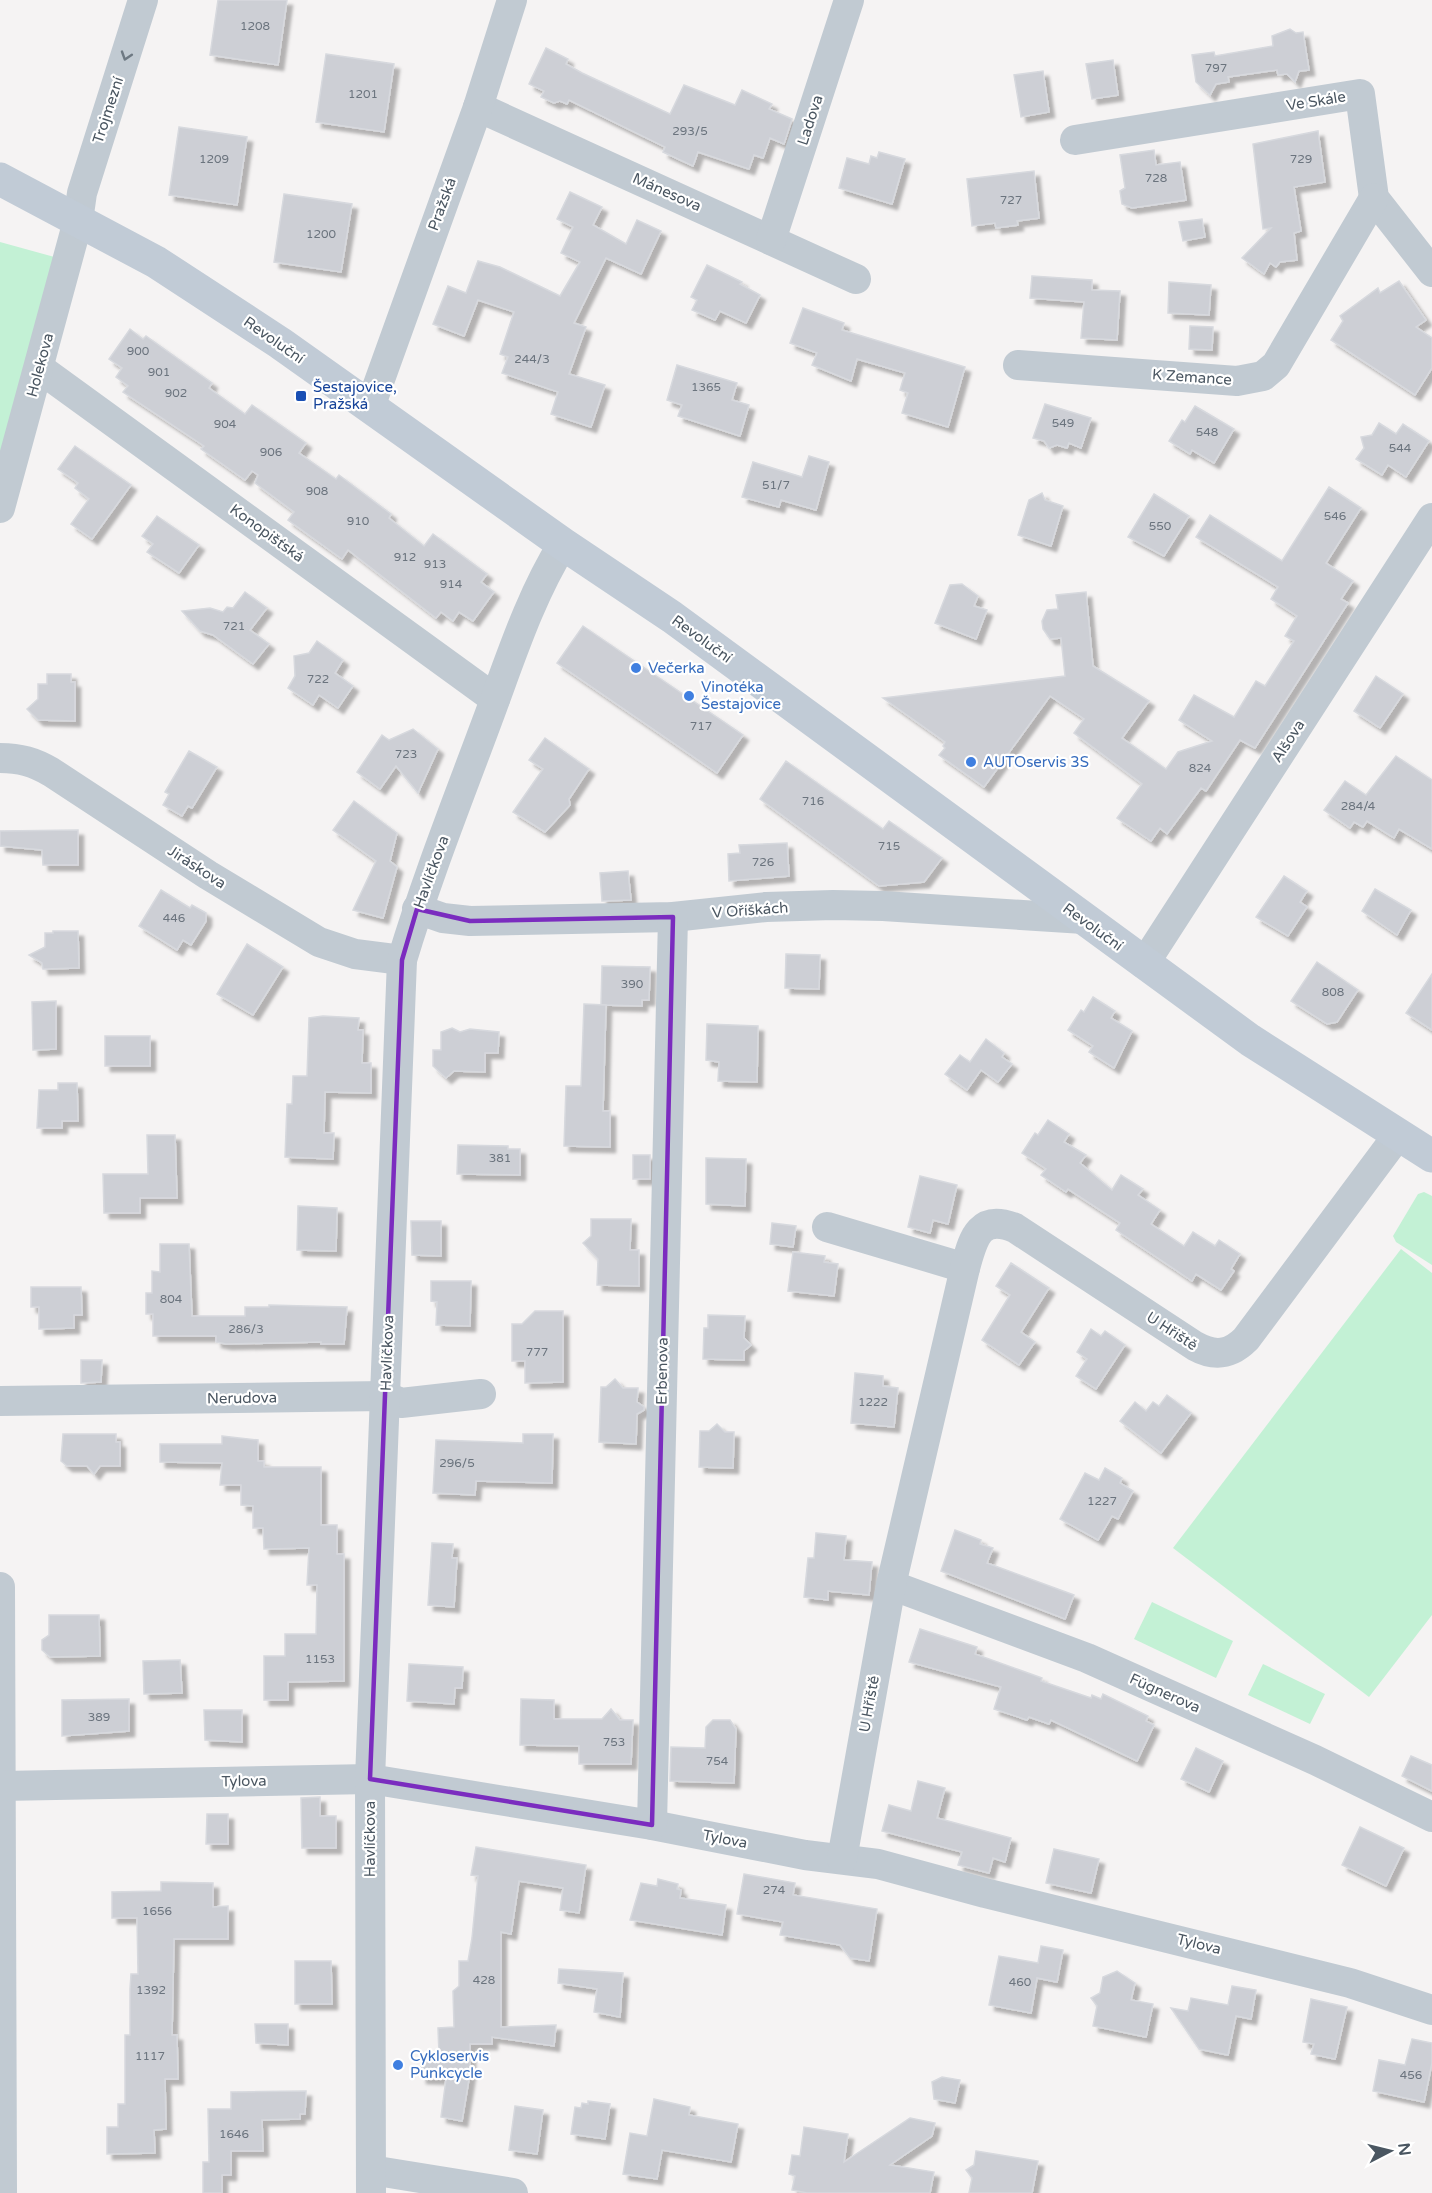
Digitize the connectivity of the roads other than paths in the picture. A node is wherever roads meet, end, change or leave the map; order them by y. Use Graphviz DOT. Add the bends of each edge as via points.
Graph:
graph roads {
  1 [pos="143,0"];
  2 [pos="512,0"];
  3 [pos="849,0"];
  4 [pos="478,107"];
  5 [pos="1075,140"];
  6 [pos="0,179"];
  7 [pos="1374,198"];
  8 [pos="78,221"];
  9 [pos="771,240"];
  10 [pos="1432,272"];
  11 [pos="856,279"];
  12 [pos="1018,365"];
  13 [pos="39,368"];
  14 [pos="370,407"];
  15 [pos="0,508"];
  16 [pos="1432,518"];
  17 [pos="564,544"];
  18 [pos="495,699"];
  19 [pos="0,757"];
  20 [pos="417,909"];
  21 [pos="673,917"];
  22 [pos="1084,920"];
  23 [pos="402,960"];
  24 [pos="1144,964"];
  25 [pos="1398,1135"];
  26 [pos="1432,1156"];
  27 [pos="827,1227"];
  28 [pos="965,1268"];
  29 [pos="481,1394"];
  30 [pos="385,1396"];
  31 [pos="0,1401"];
  32 [pos="891,1585"];
  33 [pos="0,1587"];
  34 [pos="370,1779"];
  35 [pos="2,1786"];
  36 [pos="1432,1817"];
  37 [pos="652,1825"];
  38 [pos="842,1859"];
  39 [pos="1432,2010"];
  40 [pos="371,2182"];
  41 [pos="2,2193"];
  42 [pos="513,2193"];
  1 -- 8 [label="street, Trojmezní, one-way" via="82,193"];
  2 -- 4 [label="street, Pražská"];
  3 -- 9 [label="street, Ladova"];
  4 -- 9 [label="street, Mánesova"];
  4 -- 14 [label="street, Pražská"];
  5 -- 7 [label="street, Ve Skále" via="1360,94"];
  6 -- 8 [label="street, Revoluční"];
  7 -- 10 [label="street"];
  7 -- 12 [label="street, K Zemance" via="1276,365 1263,376 1237,381"];
  8 -- 13 [label="street, Holekova"];
  8 -- 14 [label="street, Revoluční" via="178,274"];
  9 -- 11 [label="street, Mánesova"];
  13 -- 15 [label="street, Holekova"];
  13 -- 18 [label="street, Konopišťská"];
  14 -- 17 [label="street, Revoluční"];
  16 -- 24 [label="street, Alšova"];
  17 -- 18 [label="street, Havlíčkova" via="546,572"];
  17 -- 22 [label="street, Revoluční" via="672,617"];
  18 -- 20 [label="street, Havlíčkova"];
  19 -- 23 [label="street, Jiráskova" via="18,758 51,772 319,942 355,954"];
  20 -- 21 [label="street, V Oříškách" via="463,921"];
  20 -- 23 [label="street, Havlíčkova"];
  21 -- 22 [label="street, V Oříškách" via="766,908 883,906"];
  21 -- 37 [label="street, Erbenova"];
  22 -- 24 [label="street, Revoluční"];
  23 -- 30 [label="street, Havlíčkova"];
  24 -- 25 [label="street, Revoluční" via="1269,1052"];
  25 -- 26 [label="street, Revoluční"];
  25 -- 28 [label="street, U Hřiště" via="1246,1339 1230,1352 1214,1354 1195,1346 1006,1225 990,1225 976,1233"];
  27 -- 28 [label="street"];
  28 -- 32 [label="street, U Hřiště"];
  29 -- 30 [label="street, Nerudova" via="401,1403"];
  30 -- 31 [label="street, Nerudova"];
  30 -- 34 [label="street, Havlíčkova"];
  32 -- 36 [label="street, Fügnerova" via="1087,1658"];
  32 -- 38 [label="street, U Hřiště"];
  33 -- 35 [label="street"];
  34 -- 35 [label="street, Tylova"];
  34 -- 37 [label="street, Tylova"];
  34 -- 40 [label="street, Havlíčkova"];
  35 -- 41 [label="street"];
  37 -- 38 [label="street, Tylova"];
  38 -- 39 [label="street, Tylova" via="878,1864 1173,1937 1350,1983"];
  40 -- 42 [label="street"];
}
